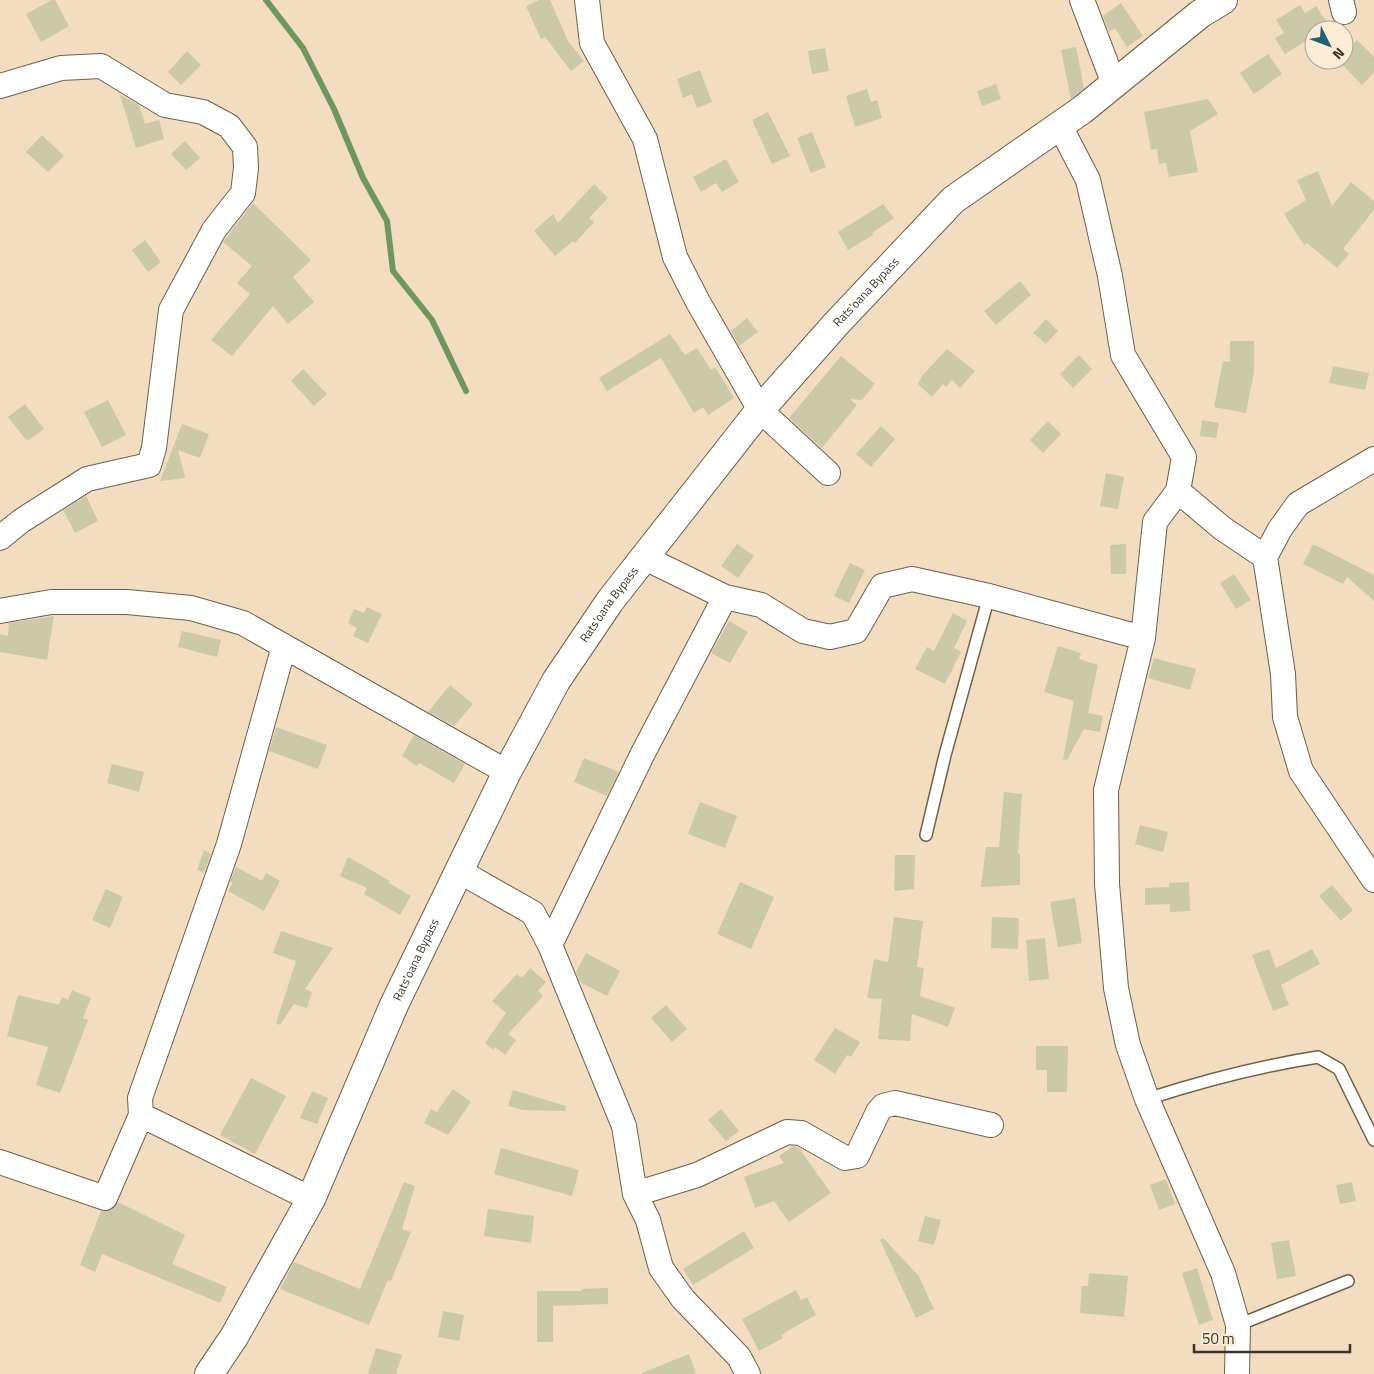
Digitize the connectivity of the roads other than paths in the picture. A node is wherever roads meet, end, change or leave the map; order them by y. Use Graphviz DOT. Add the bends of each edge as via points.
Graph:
graph roads {
  1 [pos="586,0"];
  2 [pos="1082,0"];
  3 [pos="1223,0"];
  4 [pos="1114,84"];
  5 [pos="0,86"];
  6 [pos="1059,124"];
  7 [pos="760,410"];
  8 [pos="1374,459"];
  9 [pos="828,472"];
  10 [pos="1178,491"];
  11 [pos="0,538"];
  12 [pos="1265,556"];
  13 [pos="645,558"];
  14 [pos="989,596"];
  15 [pos="725,598"];
  16 [pos="0,611"];
  17 [pos="1143,638"];
  18 [pos="284,646"];
  19 [pos="507,772"];
  20 [pos="926,835"];
  21 [pos="459,870"];
  22 [pos="1374,880"];
  23 [pos="550,945"];
  24 [pos="1147,1099"];
  25 [pos="141,1115"];
  26 [pos="991,1125"];
  27 [pos="1374,1140"];
  28 [pos="0,1162"];
  29 [pos="635,1194"];
  30 [pos="311,1199"];
  31 [pos="1348,1281"];
  32 [pos="1238,1325"];
  33 [pos="209,1374"];
  34 [pos="748,1374"];
  35 [pos="1237,1374"];
  1 -- 7 [label="street" via="592,43 645,139 675,257"];
  2 -- 4 [label="street"];
  3 -- 4 [label="street, Rats'oana Bypass" via="1200,14"];
  4 -- 6 [label="street, Rats'oana Bypass"];
  5 -- 11 [label="street" via="61,68 100,66 165,105 203,112 229,126 244,147 246,168 242,193 214,230 171,310 154,448 149,465 88,479"];
  6 -- 7 [label="street, Rats'oana Bypass" via="953,200"];
  6 -- 10 [label="street" via="1088,180 1110,276 1123,355 1184,457"];
  7 -- 9 [label="street"];
  7 -- 13 [label="street, Rats'oana Bypass"];
  8 -- 12 [label="street" via="1298,504"];
  10 -- 12 [label="street" via="1222,528"];
  10 -- 17 [label="street" via="1155,522"];
  12 -- 22 [label="street" via="1283,674 1285,718 1301,771"];
  13 -- 15 [label="street"];
  13 -- 19 [label="street, Rats'oana Bypass" via="610,601 556,681"];
  14 -- 15 [label="street" via="912,579 882,586 856,631 830,637 803,632 761,605"];
  14 -- 17 [label="street"];
  14 -- 20 [label="lane"];
  15 -- 23 [label="street" via="643,753"];
  16 -- 18 [label="street" via="51,602 127,602 191,608 243,623"];
  17 -- 24 [label="street" via="1106,790 1107,884 1116,988 1128,1045"];
  18 -- 19 [label="street"];
  18 -- 25 [label="street" via="230,844 140,1098"];
  19 -- 21 [label="street, Rats'oana Bypass"];
  21 -- 23 [label="street" via="533,913"];
  21 -- 30 [label="street, Rats'oana Bypass" via="394,1005"];
  23 -- 29 [label="street" via="624,1126"];
  24 -- 27 [label="lane" via="1277,1063 1318,1057 1339,1069"];
  24 -- 32 [label="street" via="1223,1273"];
  25 -- 28 [label="street" via="105,1198"];
  25 -- 30 [label="street"];
  26 -- 29 [label="street" via="895,1103 878,1112 857,1156 845,1158 801,1133 786,1132 698,1175"];
  29 -- 34 [label="street" via="648,1220 661,1268 683,1299 739,1357"];
  30 -- 33 [label="street, Rats'oana Bypass"];
  31 -- 32 [label="lane"];
  32 -- 35 [label="street"];
}
